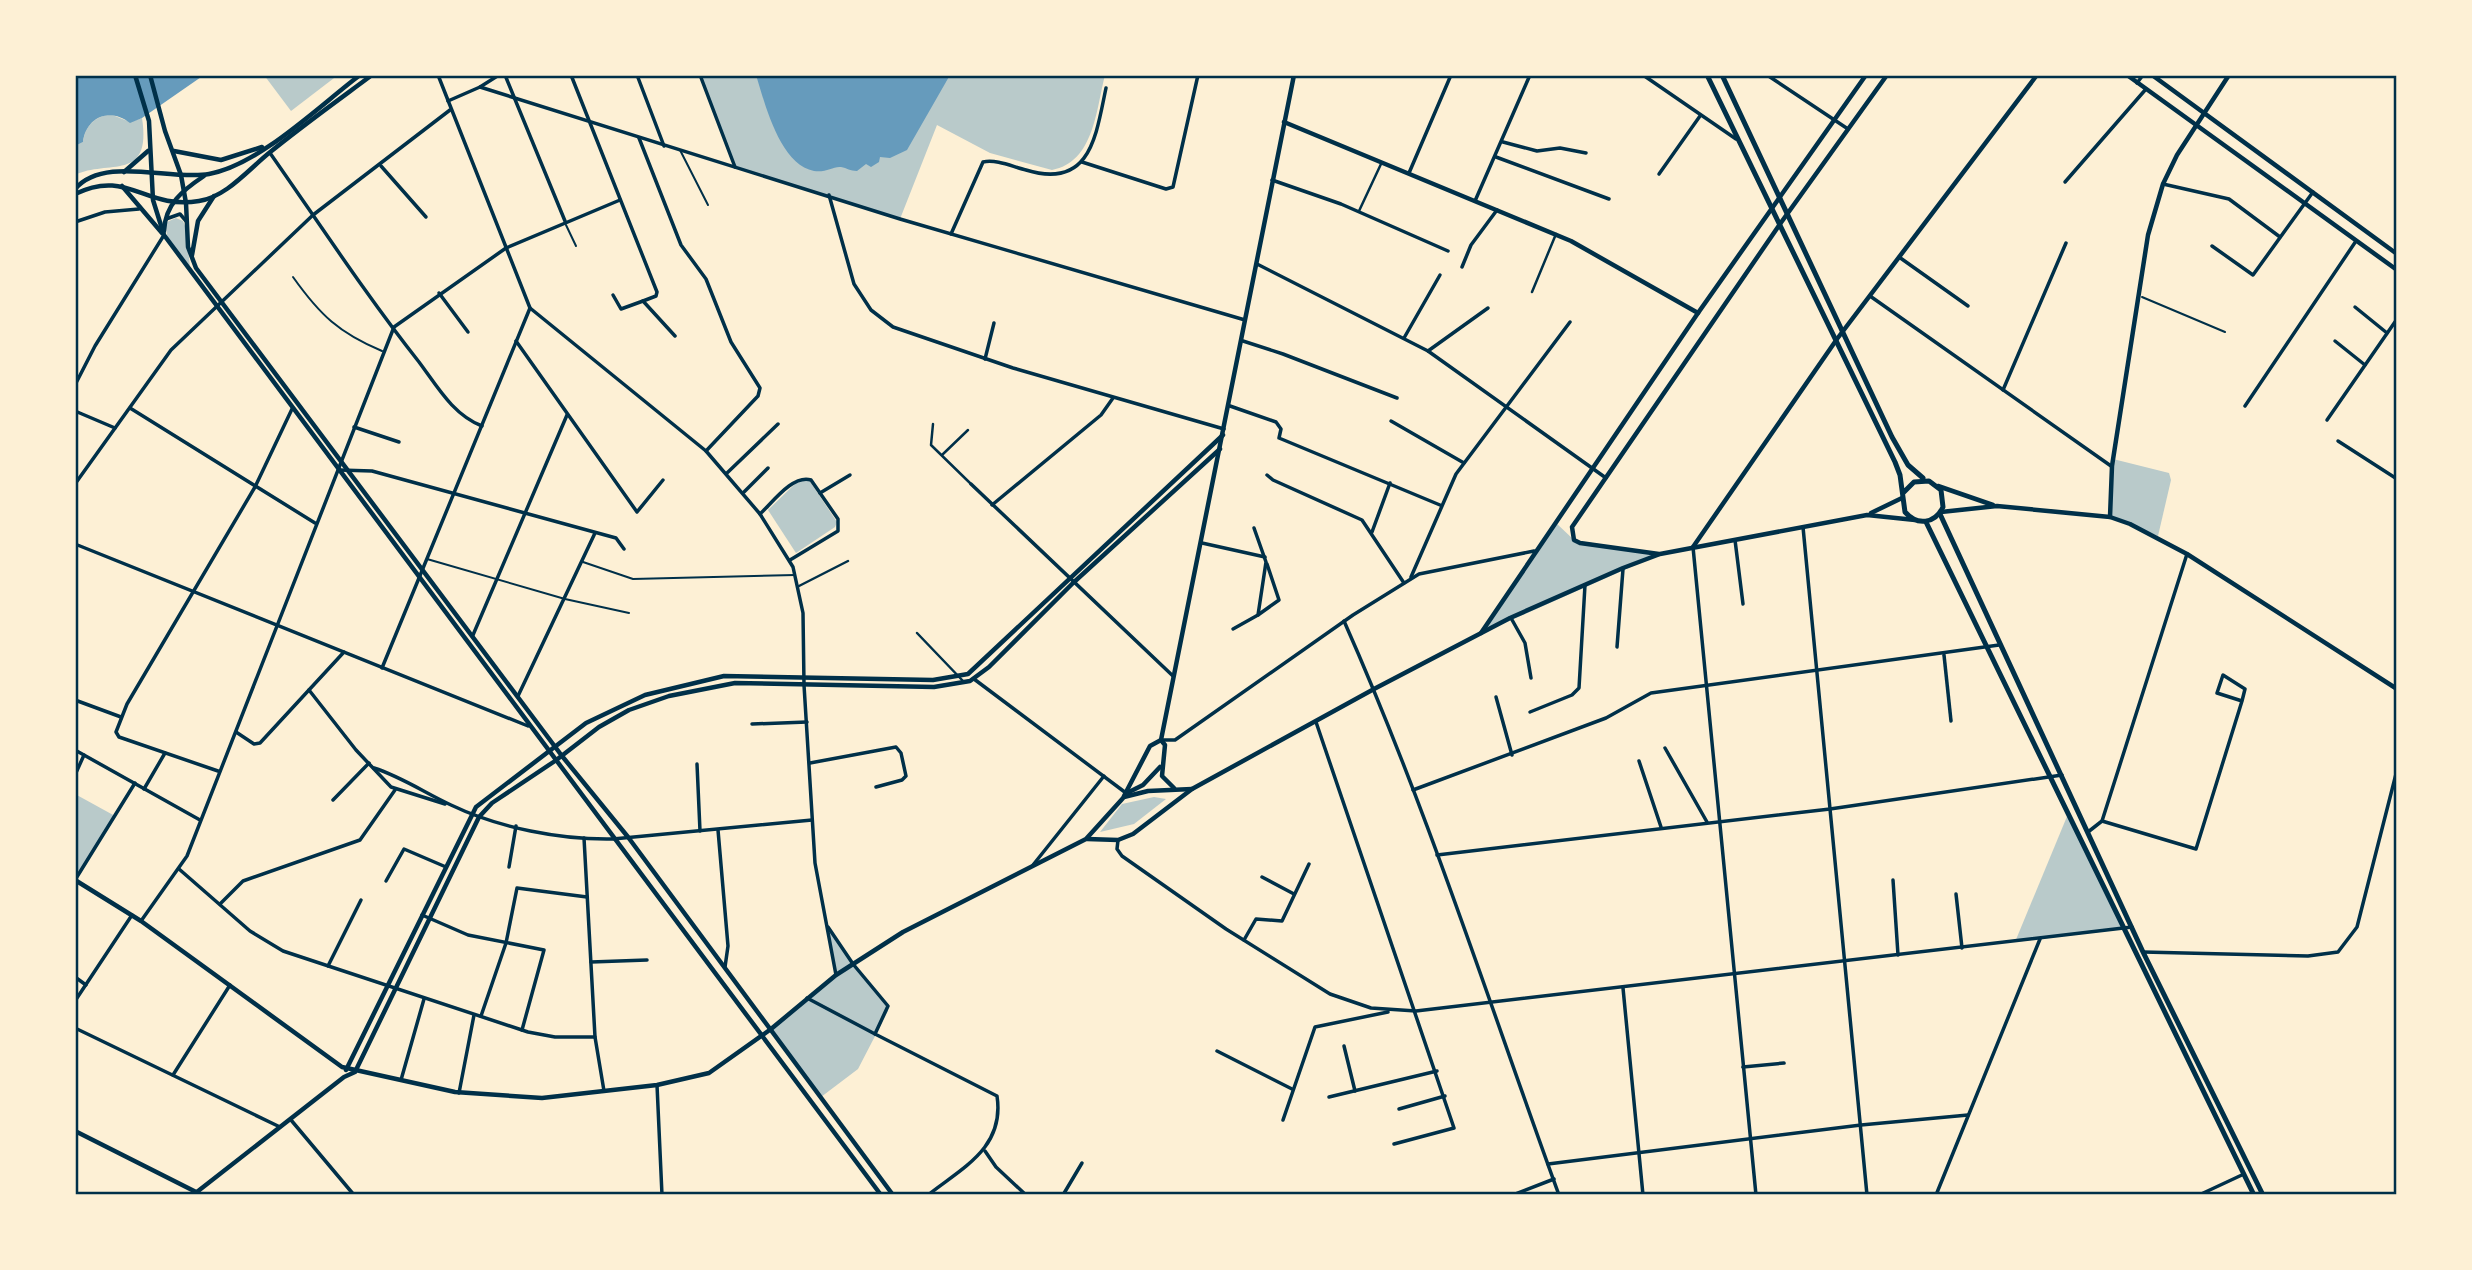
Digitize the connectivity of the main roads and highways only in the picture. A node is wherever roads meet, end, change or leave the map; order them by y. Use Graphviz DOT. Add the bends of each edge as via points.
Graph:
graph roads {
  1 [pos="135,75"];
  2 [pos="150,75"];
  3 [pos="360,75"];
  4 [pos="372,75"];
  5 [pos="1294,75"];
  6 [pos="1707,75"];
  7 [pos="1722,75"];
  8 [pos="1866,75"];
  9 [pos="1887,75"];
  10 [pos="2037,75"];
  11 [pos="2127,75"];
  12 [pos="2152,75"];
  13 [pos="2229,75"];
  14 [pos="2204,111"];
  15 [pos="1283,121"];
  16 [pos="2195,125"];
  17 [pos="281,136"];
  18 [pos="148,150"];
  19 [pos="174,150"];
  20 [pos="124,172"];
  21 [pos="151,174"];
  22 [pos="181,175"];
  23 [pos="205,175"];
  24 [pos="122,186"];
  25 [pos="184,190"];
  26 [pos="75,191"];
  27 [pos="214,196"];
  28 [pos="1781,198"];
  29 [pos="153,200"];
  30 [pos="172,203"];
  31 [pos="187,203"];
  32 [pos="1772,209"];
  33 [pos="1788,212"];
  34 [pos="1780,224"];
  35 [pos="164,235"];
  36 [pos="2397,254"];
  37 [pos="191,259"];
  38 [pos="2397,270"];
  39 [pos="1698,313"];
  40 [pos="1844,330"];
  41 [pos="1838,339"];
  42 [pos="1224,432"];
  43 [pos="1220,449"];
  44 [pos="1929,481"];
  45 [pos="1938,486"];
  46 [pos="1903,496"];
  47 [pos="1997,506"];
  48 [pos="1940,513"];
  49 [pos="1867,515"];
  50 [pos="2110,517"];
  51 [pos="1915,520"];
  52 [pos="1926,522"];
  53 [pos="1693,547"];
  54 [pos="1660,554"];
  55 [pos="1480,634"];
  56 [pos="2397,689"];
  57 [pos="1161,740"];
  58 [pos="556,746"];
  59 [pos="548,752"];
  60 [pos="562,756"];
  61 [pos="555,761"];
  62 [pos="1161,766"];
  63 [pos="1177,789"];
  64 [pos="1192,789"];
  65 [pos="1125,795"];
  66 [pos="1086,839"];
  67 [pos="75,880"];
  68 [pos="771,1029"];
  69 [pos="761,1036"];
  70 [pos="346,1069"];
  71 [pos="355,1072"];
  72 [pos="344,1077"];
  73 [pos="75,1131"];
  74 [pos="197,1194"];
  75 [pos="881,1195"];
  76 [pos="892,1195"];
  77 [pos="2254,1195"];
  78 [pos="2263,1195"];
  1 -- 18 [label="main road" via="150,136"];
  2 -- 19 [label="main road" via="164,131"];
  3 -- 17 [label="main road"];
  4 -- 27 [label="main road"];
  5 -- 15 [label="main road"];
  6 -- 32 [label="main road"];
  7 -- 28 [label="main road"];
  8 -- 28 [label="main road"];
  9 -- 33 [label="main road"];
  10 -- 40 [label="main road"];
  11 -- 16 [label="main road"];
  12 -- 14 [label="main road"];
  13 -- 14 [label="main road"];
  14 -- 16 [label="main road"];
  14 -- 36 [label="main road"];
  15 -- 39 [label="main road" via="1556,234"];
  15 -- 42 [label="main road"];
  16 -- 38 [label="main road"];
  16 -- 50 [label="main road" via="2163,184 2148,234 2112,466"];
  17 -- 19 [label="main road" via="251,153 228,159"];
  17 -- 23 [label="main road" via="237,166"];
  18 -- 20 [label="main road"];
  18 -- 21 [label="main road"];
  19 -- 22 [label="main road"];
  20 -- 21 [label="main road"];
  20 -- 26 [label="main road" via="90,177"];
  21 -- 22 [label="main road"];
  21 -- 29 [label="main road"];
  22 -- 23 [label="main road"];
  22 -- 25 [label="main road"];
  23 -- 25 [label="main road"];
  24 -- 26 [label="main road" via="101,184"];
  24 -- 29 [label="main road"];
  24 -- 35 [label="main road"];
  25 -- 30 [label="main road"];
  25 -- 31 [label="main road"];
  27 -- 31 [label="main road"];
  27 -- 37 [label="main road" via="198,220"];
  28 -- 32 [label="main road"];
  28 -- 33 [label="main road"];
  29 -- 30 [label="main road"];
  29 -- 35 [label="main road"];
  30 -- 31 [label="main road"];
  30 -- 35 [label="main road" via="164,220"];
  31 -- 37 [label="main road"];
  32 -- 34 [label="main road"];
  32 -- 39 [label="main road"];
  33 -- 34 [label="main road"];
  33 -- 40 [label="main road"];
  34 -- 41 [label="main road"];
  34 -- 54 [label="main road" via="1575,521 1571,534 1580,543"];
  35 -- 59 [label="main road"];
  37 -- 58 [label="main road"];
  39 -- 55 [label="main road"];
  40 -- 41 [label="main road"];
  40 -- 44 [label="main road" via="1892,437 1908,465"];
  41 -- 46 [label="main road" via="1895,461"];
  41 -- 53 [label="main road"];
  42 -- 43 [label="main road"];
  42 -- 58 [label="main road" via="968,674 933,680 734,675 667,689 608,711"];
  43 -- 57 [label="main road"];
  43 -- 60 [label="main road" via="965,683 934,687 735,682 669,695 622,714"];
  44 -- 45 [label="main road"];
  44 -- 46 [label="main road" via="1914,482"];
  45 -- 47 [label="main road"];
  45 -- 48 [label="main road" via="1944,501"];
  46 -- 49 [label="main road"];
  46 -- 51 [label="main road" via="1905,512"];
  47 -- 48 [label="main road"];
  47 -- 50 [label="main road"];
  48 -- 52 [label="main road"];
  48 -- 78 [label="main road" via="2143,951"];
  49 -- 51 [label="main road"];
  49 -- 53 [label="main road"];
  50 -- 56 [label="main road" via="2158,536"];
  51 -- 52 [label="main road"];
  52 -- 77 [label="main road"];
  53 -- 54 [label="main road"];
  54 -- 55 [label="main road" via="1585,583"];
  55 -- 64 [label="main road"];
  57 -- 62 [label="main road" via="1165,751"];
  57 -- 65 [label="main road" via="1150,746"];
  58 -- 59 [label="main road"];
  58 -- 60 [label="main road"];
  59 -- 61 [label="main road"];
  59 -- 70 [label="main road" via="481,802 472,814"];
  60 -- 61 [label="main road"];
  60 -- 68 [label="main road"];
  61 -- 69 [label="main road"];
  61 -- 71 [label="main road" via="486,807 479,817"];
  62 -- 63 [label="main road" via="1164,780"];
  62 -- 65 [label="main road" via="1143,785"];
  63 -- 64 [label="main road"];
  63 -- 65 [label="main road"];
  64 -- 66 [label="main road" via="1142,829 1118,840"];
  65 -- 66 [label="main road"];
  66 -- 68 [label="main road" via="904,932 836,975"];
  67 -- 70 [label="main road" via="141,921"];
  68 -- 69 [label="main road"];
  68 -- 76 [label="main road"];
  69 -- 71 [label="main road" via="709,1073 657,1085 527,1098 459,1093"];
  69 -- 75 [label="main road"];
  70 -- 71 [label="main road"];
  70 -- 72 [label="main road"];
  71 -- 72 [label="main road"];
  72 -- 74 [label="main road"];
  73 -- 74 [label="main road"];
}
